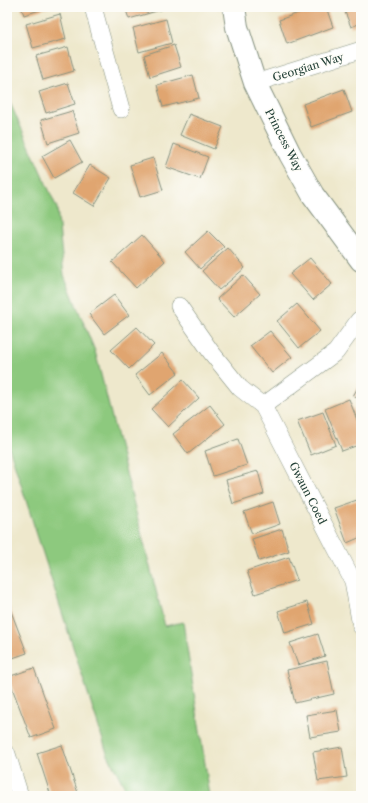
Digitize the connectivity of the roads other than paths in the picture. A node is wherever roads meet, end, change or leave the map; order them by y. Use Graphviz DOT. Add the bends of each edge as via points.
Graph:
graph roads {
  1 [pos="93,7"];
  2 [pos="234,7"];
  3 [pos="361,50"];
  4 [pos="255,83"];
  5 [pos="121,109"];
  6 [pos="361,260"];
  7 [pos="179,306"];
  8 [pos="359,320"];
  9 [pos="263,406"];
  10 [pos="357,579"];
  11 [pos="361,626"];
  12 [pos="7,754"];
  13 [pos="20,796"];
  1 -- 5 [label="street"];
  2 -- 4 [label="street, Princess Way" via="237,27"];
  3 -- 4 [label="street, Georgian Way"];
  4 -- 6 [label="street, Princess Way" via="313,195"];
  7 -- 9 [label="street, Gwaun Coed" via="240,388"];
  8 -- 9 [label="street" via="336,352"];
  9 -- 10 [label="street, Gwaun Coed"];
  10 -- 11 [label="street, Gwaun Coed"];
  12 -- 13 [label="street"];
}
